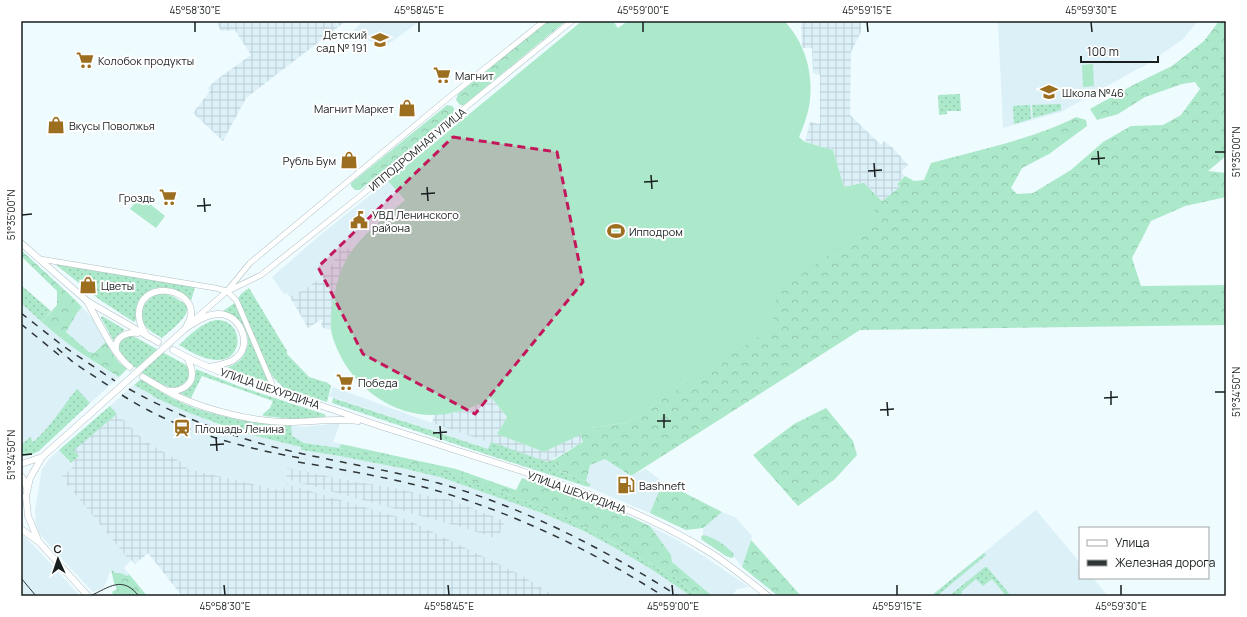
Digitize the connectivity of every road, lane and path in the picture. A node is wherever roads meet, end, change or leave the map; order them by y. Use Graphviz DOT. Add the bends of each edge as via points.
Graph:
graph roads {
  1 [pos="544,21"];
  2 [pos="572,21"];
  3 [pos="21,243"];
  4 [pos="40,259"];
  5 [pos="227,291"];
  6 [pos="87,301"];
  7 [pos="186,328"];
  8 [pos="140,333"];
  9 [pos="147,336"];
  10 [pos="158,342"];
  11 [pos="173,350"];
  12 [pos="117,353"];
  13 [pos="187,358"];
  14 [pos="210,367"];
  15 [pos="130,368"];
  16 [pos="143,377"];
  17 [pos="166,390"];
  18 [pos="275,390"];
  19 [pos="325,407"];
  20 [pos="325,421"];
  21 [pos="370,423"];
  22 [pos="42,457"];
  23 [pos="21,464"];
  24 [pos="21,476"];
  25 [pos="27,494"];
  26 [pos="21,507"];
  27 [pos="21,528"];
  28 [pos="39,542"];
  29 [pos="88,596"];
  30 [pos="768,596"];
  1 -- 5 [label="street, ИППОДРОМНАЯ УЛИЦА" via="247,266"];
  2 -- 5 [label="street, ИППОДРОМНАЯ УЛИЦА" via="261,276"];
  3 -- 4 [label="main road"];
  4 -- 5 [label="street"];
  4 -- 6 [label="main road"];
  5 -- 7 [label="street"];
  5 -- 18 [label="street" via="238,304"];
  6 -- 8 [label="main road"];
  6 -- 12 [label="main road"];
  7 -- 9 [label="main road" via="191,312 188,303 171,292 157,291 148,296 139,310"];
  7 -- 14 [label="main road" via="196,321 218,313 230,317 241,329 244,341 238,357 228,363"];
  7 -- 22 [label="main road, bridge"];
  8 -- 9 [label="main road"];
  8 -- 12 [label="main road" via="121,336 117,343"];
  9 -- 10 [label="main road"];
  11 -- 13 [label="main road, УЛИЦА ШЕХУРДИНА"];
  12 -- 15 [label="main road"];
  13 -- 14 [label="main road, УЛИЦА ШЕХУРДИНА"];
  13 -- 17 [label="main road" via="192,373 190,382 182,389"];
  14 -- 18 [label="main road, УЛИЦА ШЕХУРДИНА"];
  16 -- 17 [label="main road, УЛИЦА ШЕХУРДИНА"];
  17 -- 20 [label="main road, УЛИЦА ШЕХУРДИНА" via="192,402 248,418 286,422"];
  18 -- 19 [label="main road, УЛИЦА ШЕХУРДИНА"];
  19 -- 20 [label="main road" via="330,417"];
  19 -- 21 [label="main road, УЛИЦА ШЕХУРДИНА"];
  20 -- 21 [label="main road, УЛИЦА ШЕХУРДИНА"];
  21 -- 30 [label="main road, УЛИЦА ШЕХУРДИНА" via="621,506 710,553"];
  22 -- 23 [label="main road"];
  22 -- 25 [label="main road" via="30,478"];
  24 -- 25 [label="main road"];
  25 -- 26 [label="main road"];
  25 -- 28 [label="main road" via="28,516"];
  27 -- 28 [label="main road"];
  28 -- 29 [label="main road"];
}
